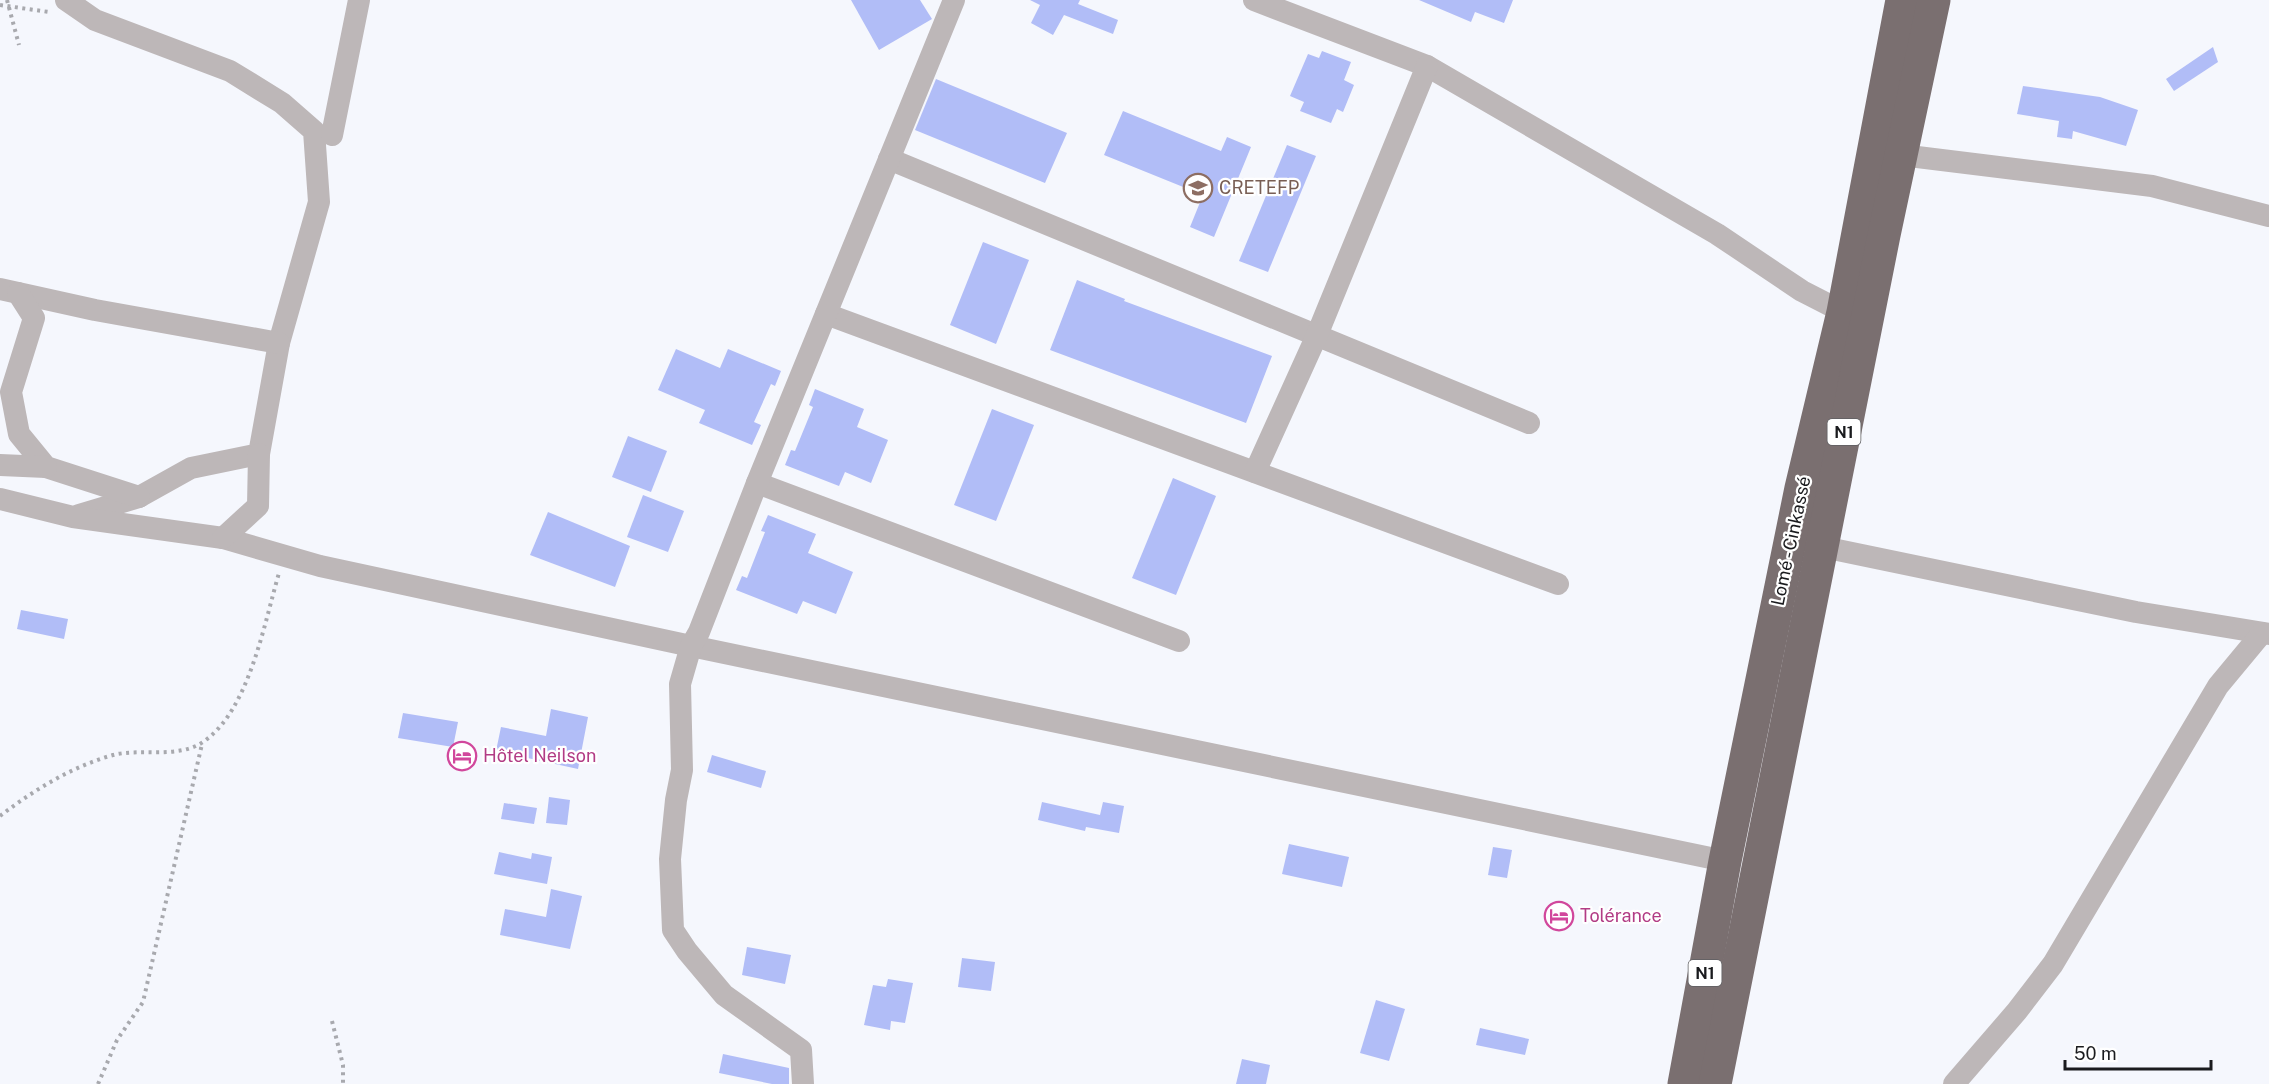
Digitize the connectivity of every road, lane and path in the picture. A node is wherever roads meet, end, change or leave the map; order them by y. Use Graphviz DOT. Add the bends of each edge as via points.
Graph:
graph roads {
  1 [pos="7,0"];
  2 [pos="66,0"];
  3 [pos="359,0"];
  4 [pos="954,0"];
  5 [pos="1254,0"];
  6 [pos="1902,0"];
  7 [pos="1934,0"];
  8 [pos="19,45"];
  9 [pos="1427,66"];
  10 [pos="332,135"];
  11 [pos="1901,155"];
  12 [pos="889,159"];
  13 [pos="2269,216"];
  14 [pos="9,291"];
  15 [pos="826,314"];
  16 [pos="1855,314"];
  17 [pos="1317,335"];
  18 [pos="279,343"];
  19 [pos="1529,423"];
  20 [pos="260,454"];
  21 [pos="0,465"];
  22 [pos="46,466"];
  23 [pos="1256,472"];
  24 [pos="757,483"];
  25 [pos="139,497"];
  26 [pos="0,499"];
  27 [pos="73,517"];
  28 [pos="223,538"];
  29 [pos="1823,547"];
  30 [pos="284,555"];
  31 [pos="1558,584"];
  32 [pos="2266,633"];
  33 [pos="1179,641"];
  34 [pos="691,646"];
  35 [pos="202,743"];
  36 [pos="0,816"];
  37 [pos="1725,861"];
  38 [pos="332,1021"];
  39 [pos="98,1084"];
  40 [pos="343,1084"];
  41 [pos="803,1084"];
  42 [pos="1684,1084"];
  43 [pos="1715,1084"];
  44 [pos="1954,1084"];
  1 -- 8 [label="path"];
  2 -- 18 [label="street" via="94,20 230,71 282,103 315,131 319,202"];
  3 -- 10 [label="street"];
  4 -- 12 [label="street"];
  5 -- 9 [label="street"];
  6 -- 16 [label="highway, Lomé - Cinkassé / N1"];
  7 -- 11 [label="highway, Lomé - Cinkassé / N1"];
  9 -- 16 [label="street" via="1717,234 1802,291"];
  9 -- 17 [label="street"];
  11 -- 13 [label="street" via="2152,186"];
  11 -- 16 [label="highway, Lomé - Cinkassé / N1"];
  12 -- 15 [label="street"];
  12 -- 17 [label="street"];
  14 -- 18 [label="street"];
  14 -- 22 [label="street" via="34,318 11,392 19,434"];
  15 -- 23 [label="street"];
  15 -- 24 [label="street"];
  16 -- 29 [label="highway, Lomé - Cinkassé / N1"];
  16 -- 37 [label="highway, Lomé - Cinkassé / N1" via="1801,488"];
  17 -- 19 [label="street"];
  17 -- 23 [label="street"];
  18 -- 20 [label="street"];
  20 -- 25 [label="street" via="191,468"];
  20 -- 28 [label="street" via="258,506"];
  21 -- 22 [label="street"];
  22 -- 25 [label="street"];
  23 -- 31 [label="street"];
  24 -- 33 [label="street"];
  24 -- 34 [label="street"];
  25 -- 27 [label="street"];
  26 -- 27 [label="street"];
  27 -- 28 [label="street"];
  28 -- 30 [label="street"];
  29 -- 32 [label="street" via="2156,616"];
  29 -- 43 [label="highway, Lomé - Cinkassé / N1"];
  30 -- 34 [label="street"];
  30 -- 35 [label="path" via="243,690 221,724"];
  32 -- 44 [label="street" via="2218,686 2053,964"];
  34 -- 37 [label="street"];
  34 -- 41 [label="street" via="680,684 682,770 670,859 673,930 724,995 801,1050"];
  35 -- 36 [label="path" via="180,750 115,755 77,768 26,796"];
  35 -- 39 [label="path" via="143,1002 117,1040"];
  37 -- 42 [label="highway, Lomé - Cinkassé / N1"];
  38 -- 40 [label="path" via="343,1065"];
}
